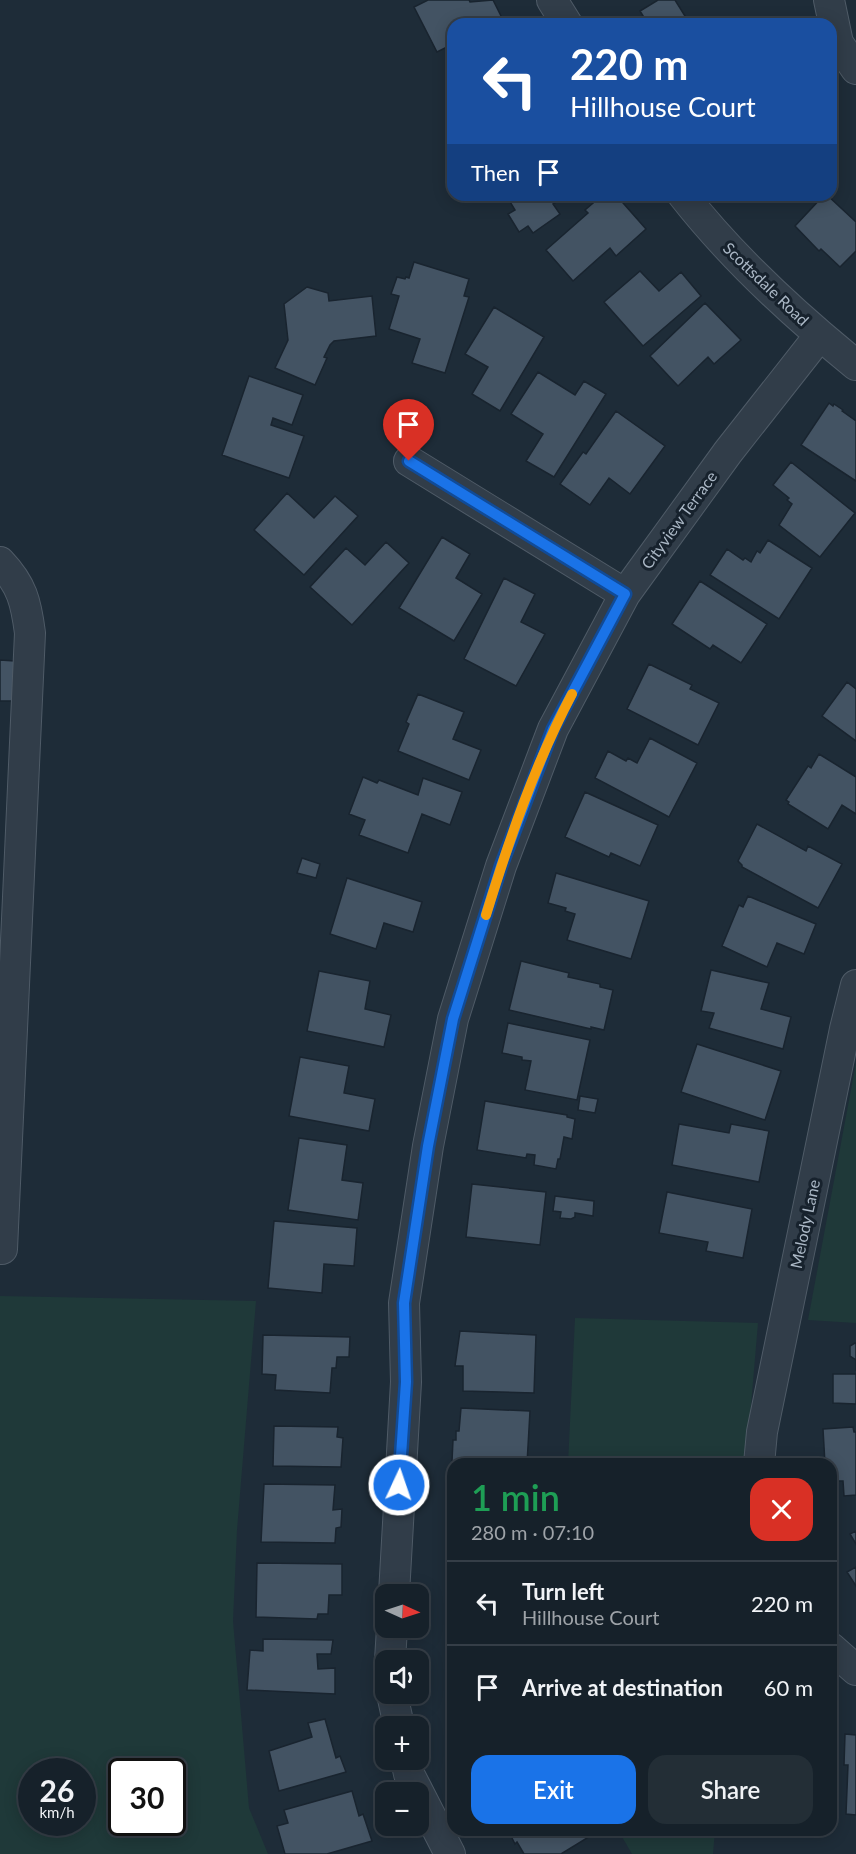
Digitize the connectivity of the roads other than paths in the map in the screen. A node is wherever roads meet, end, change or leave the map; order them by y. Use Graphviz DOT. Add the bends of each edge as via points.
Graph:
graph roads {
  1 [pos="552,0"];
  2 [pos="829,0"];
  3 [pos="563,18"];
  4 [pos="833,18"];
  5 [pos="837,37"];
  6 [pos="856,69"];
  7 [pos="688,201"];
  8 [pos="820,335"];
  9 [pos="856,365"];
  10 [pos="409,461"];
  11 [pos="0,561"];
  12 [pos="625,594"];
  13 [pos="856,986"];
  14 [pos="0,1249"];
  15 [pos="760,1458"];
  16 [pos="395,1584"];
  17 [pos="837,1653"];
  18 [pos="856,1670"];
  19 [pos="408,1770"];
  20 [pos="450,1854"];
  1 -- 3 [label="street"];
  2 -- 4 [label="street"];
  5 -- 6 [label="street"];
  7 -- 8 [label="street, Scottsdale Road" via="758,279"];
  8 -- 9 [label="street, Scottsdale Road"];
  8 -- 12 [label="street, Cityview Terrace" via="728,452"];
  10 -- 12 [label="street"];
  11 -- 14 [label="street" via="14,576 27,605 30,633"];
  12 -- 16 [label="street, Cityview Terrace" via="553,729 501,866 453,1019 428,1146 404,1303 406,1382"];
  13 -- 15 [label="street, Melody Lane"];
  17 -- 18 [label="street"];
  19 -- 20 [label="street"];
}
